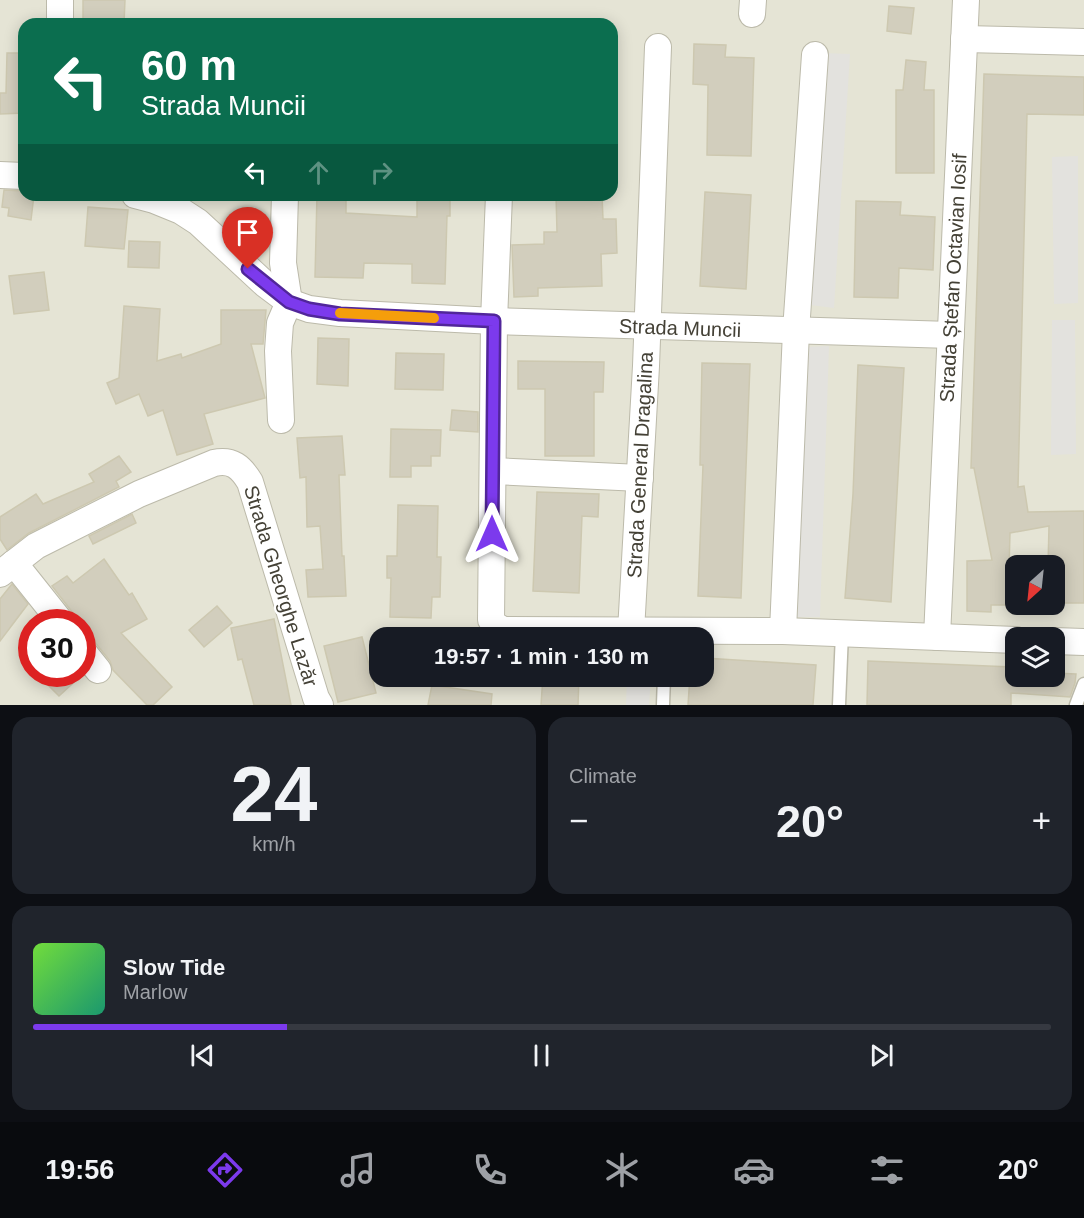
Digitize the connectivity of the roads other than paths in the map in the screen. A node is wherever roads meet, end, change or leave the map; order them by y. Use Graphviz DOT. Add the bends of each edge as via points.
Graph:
graph roads {
  1 [pos="60,0"];
  2 [pos="966,0"];
  3 [pos="60,18"];
  4 [pos="964,39"];
  5 [pos="1084,42"];
  6 [pos="657,47"];
  7 [pos="815,55"];
  8 [pos="156,201"];
  9 [pos="285,201"];
  10 [pos="499,201"];
  11 [pos="289,302"];
  12 [pos="494,321"];
  13 [pos="646,327"];
  14 [pos="796,331"];
  15 [pos="951,335"];
  16 [pos="281,420"];
  17 [pos="493,471"];
  18 [pos="640,478"];
  19 [pos="7,569"];
  20 [pos="48,609"];
  21 [pos="498,627"];
  22 [pos="630,627"];
  23 [pos="783,631"];
  24 [pos="714,633"];
  25 [pos="842,633"];
  26 [pos="937,637"];
  27 [pos="1005,640"];
  28 [pos="1065,641"];
  29 [pos="1084,642"];
  30 [pos="96,668"];
  31 [pos="98,670"];
  32 [pos="1084,684"];
  33 [pos="664,687"];
  34 [pos="317,703"];
  35 [pos="663,705"];
  36 [pos="838,705"];
  37 [pos="1076,705"];
  1 -- 3 [label="street"];
  2 -- 4 [label="street, Strada Ștefan Octavian Iosif"];
  4 -- 5 [label="street"];
  4 -- 15 [label="street, Strada Ștefan Octavian Iosif"];
  6 -- 13 [label="street, Strada General Dragalina"];
  7 -- 14 [label="street"];
  8 -- 11 [label="street" via="198,222"];
  9 -- 11 [label="street" via="283,263"];
  10 -- 12 [label="street"];
  11 -- 12 [label="street, Strada Muncii" via="340,314"];
  11 -- 16 [label="street" via="280,323 278,351"];
  12 -- 13 [label="street, Strada Muncii"];
  12 -- 17 [label="street"];
  13 -- 14 [label="street, Strada Muncii"];
  13 -- 18 [label="street, Strada General Dragalina"];
  14 -- 15 [label="street, Strada Muncii"];
  14 -- 23 [label="street"];
  15 -- 26 [label="street, Strada Ștefan Octavian Iosif"];
  17 -- 18 [label="street"];
  17 -- 21 [label="street" via="491,620"];
  18 -- 22 [label="street, Strada General Dragalina"];
  19 -- 20 [label="street, Strada Gheorghe Lazăr"];
  19 -- 34 [label="street, Strada Gheorghe Lazăr" via="36,546 139,494 214,463 233,463 243,471 252,489"];
  23 -- 24 [label="street"];
  23 -- 25 [label="street"];
  25 -- 26 [label="street"];
  25 -- 36 [label="lane"];
  26 -- 27 [label="street"];
  28 -- 29 [label="street"];
  30 -- 31 [label="street"];
  32 -- 37 [label="lane"];
  33 -- 35 [label="lane"];
}
